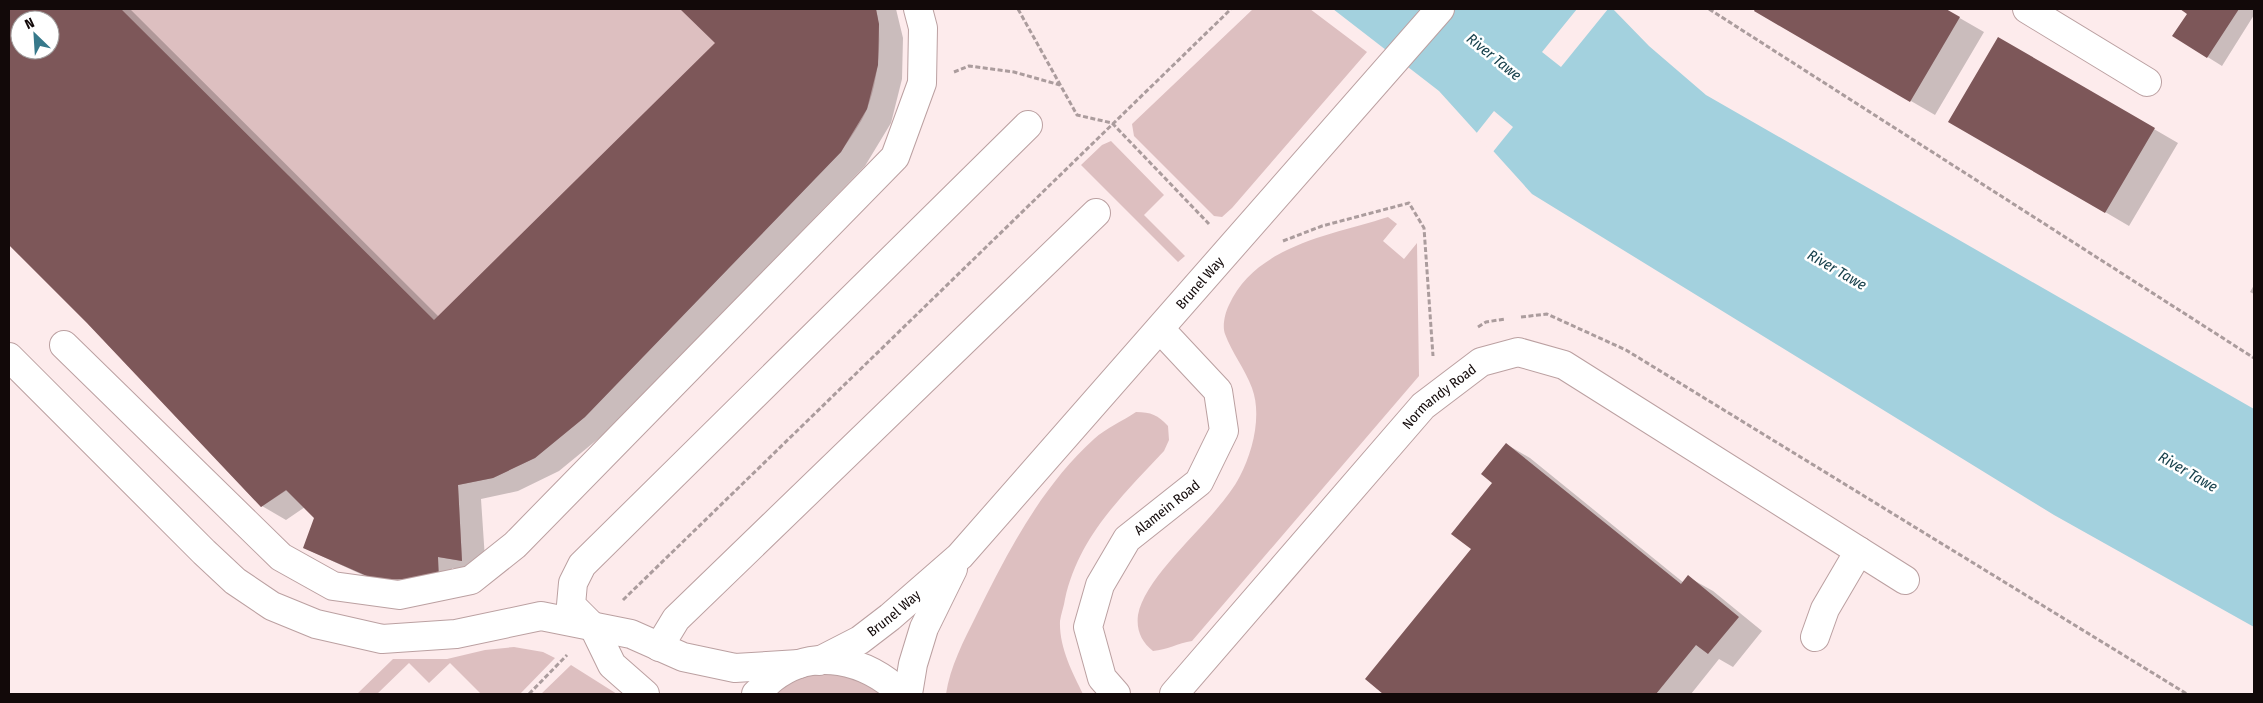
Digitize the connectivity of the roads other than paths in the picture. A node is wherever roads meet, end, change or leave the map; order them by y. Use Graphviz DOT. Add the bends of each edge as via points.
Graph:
graph roads {
  1 [pos="918,9"];
  2 [pos="1440,9"];
  3 [pos="2038,12"];
  4 [pos="2147,82"];
  5 [pos="1028,125"];
  6 [pos="1096,213"];
  7 [pos="1160,329"];
  8 [pos="64,345"];
  9 [pos="9,357"];
  10 [pos="1859,551"];
  11 [pos="960,556"];
  12 [pos="1905,580"];
  13 [pos="594,628"];
  14 [pos="1815,637"];
  15 [pos="659,646"];
  16 [pos="809,663"];
  17 [pos="646,694"];
  18 [pos="756,694"];
  19 [pos="902,694"];
  20 [pos="908,694"];
  21 [pos="1116,694"];
  22 [pos="1174,694"];
  1 -- 8 [label="street" via="923,28 922,83 895,157 515,545 471,580 399,595 332,586 281,557"];
  2 -- 7 [label="street, Brunel Way"];
  3 -- 4 [label="street"];
  5 -- 13 [label="street" via="582,565 573,583 571,605"];
  6 -- 15 [label="street" via="676,619"];
  7 -- 11 [label="street, Brunel Way"];
  7 -- 21 [label="street, Alamein Road" via="1218,391 1224,431 1199,482 1127,539 1100,585 1088,627 1102,678"];
  9 -- 13 [label="street" via="204,552 235,580 272,606 322,626 382,640 456,634 541,616"];
  10 -- 12 [label="street, Normandy Road"];
  10 -- 14 [label="street" via="1824,609"];
  10 -- 22 [label="street, Normandy Road" via="1564,365 1518,352 1481,362 1423,406"];
  11 -- 16 [label="street, Brunel Way" via="868,634"];
  11 -- 20 [label="street, Brunel Way" via="924,628"];
  13 -- 15 [label="street" via="631,634"];
  13 -- 17 [label="street" via="612,665"];
  15 -- 16 [label="street" via="683,658 736,668"];
  16 -- 18 [label="street, Brunel Way" via="773,678"];
  16 -- 19 [label="street" via="832,660 863,666 885,678"];
}
